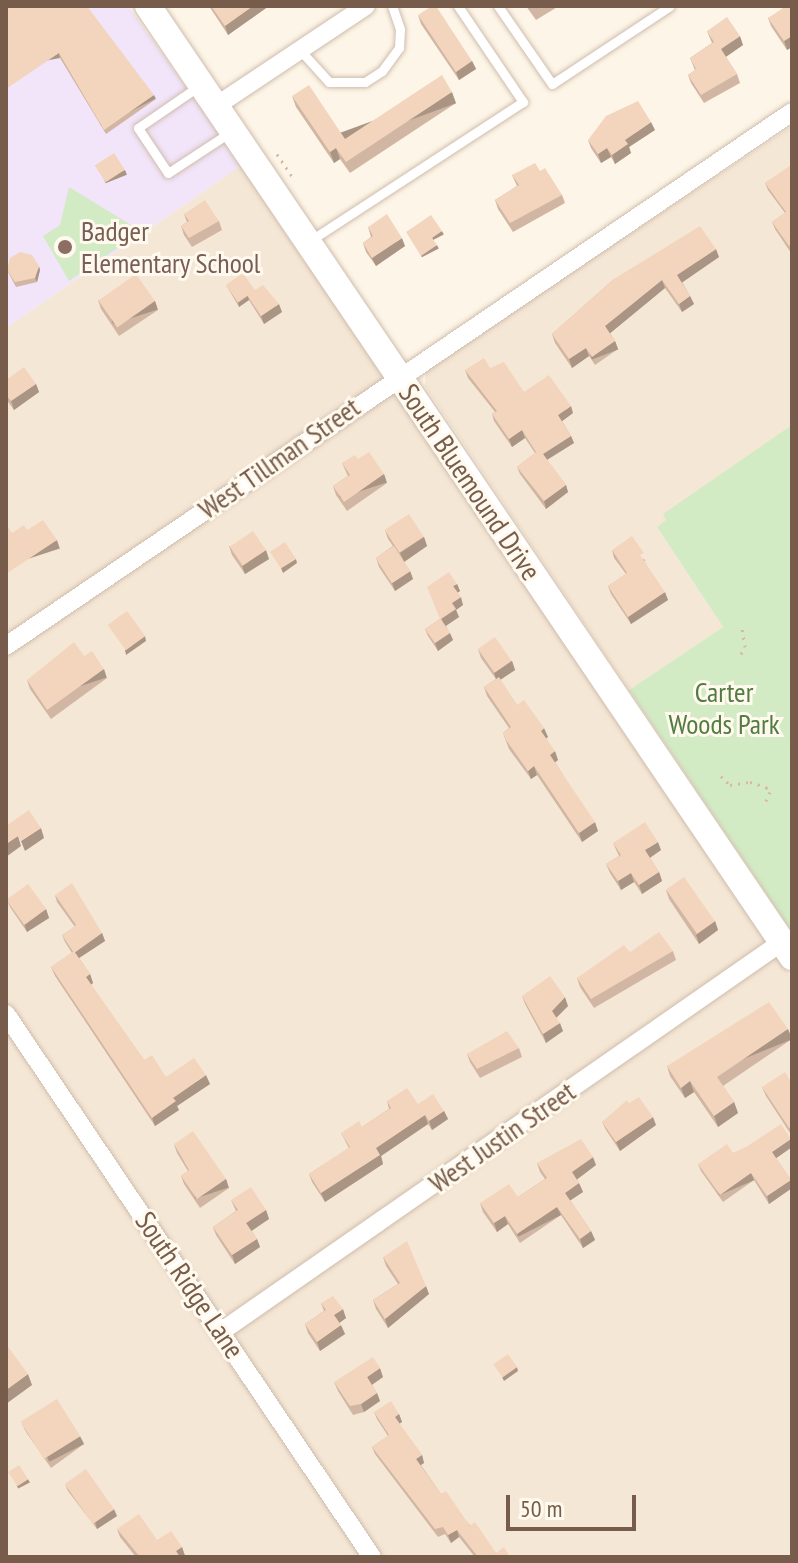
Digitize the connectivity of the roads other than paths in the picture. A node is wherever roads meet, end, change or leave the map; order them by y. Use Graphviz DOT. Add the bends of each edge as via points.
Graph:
graph roads {
  1 [pos="148,6"];
  2 [pos="366,6"];
  3 [pos="392,6"];
  4 [pos="458,6"];
  5 [pos="498,6"];
  6 [pos="670,6"];
  7 [pos="300,50"];
  8 [pos="208,95"];
  9 [pos="792,112"];
  10 [pos="232,131"];
  11 [pos="308,242"];
  12 [pos="398,376"];
  13 [pos="6,646"];
  14 [pos="789,945"];
  15 [pos="6,1014"];
  16 [pos="222,1331"];
  17 [pos="372,1557"];
  1 -- 8 [label="main road, South Bluemound Drive"];
  2 -- 7 [label="street"];
  3 -- 7 [label="lane" via="400,29 399,48 382,71 365,82 329,82"];
  4 -- 11 [label="lane" via="523,102"];
  5 -- 6 [label="lane" via="552,84"];
  7 -- 8 [label="street"];
  8 -- 10 [label="main road, South Bluemound Drive"];
  8 -- 10 [label="lane" via="138,128 168,173"];
  9 -- 12 [label="street, West Tillman Street"];
  10 -- 11 [label="main road, South Bluemound Drive"];
  11 -- 12 [label="main road, South Bluemound Drive"];
  12 -- 13 [label="street, West Tillman Street"];
  12 -- 14 [label="main road, South Bluemound Drive"];
  14 -- 16 [label="street, West Justin Street"];
  15 -- 16 [label="street, South Ridge Lane"];
  16 -- 17 [label="street, South Ridge Lane"];
}
